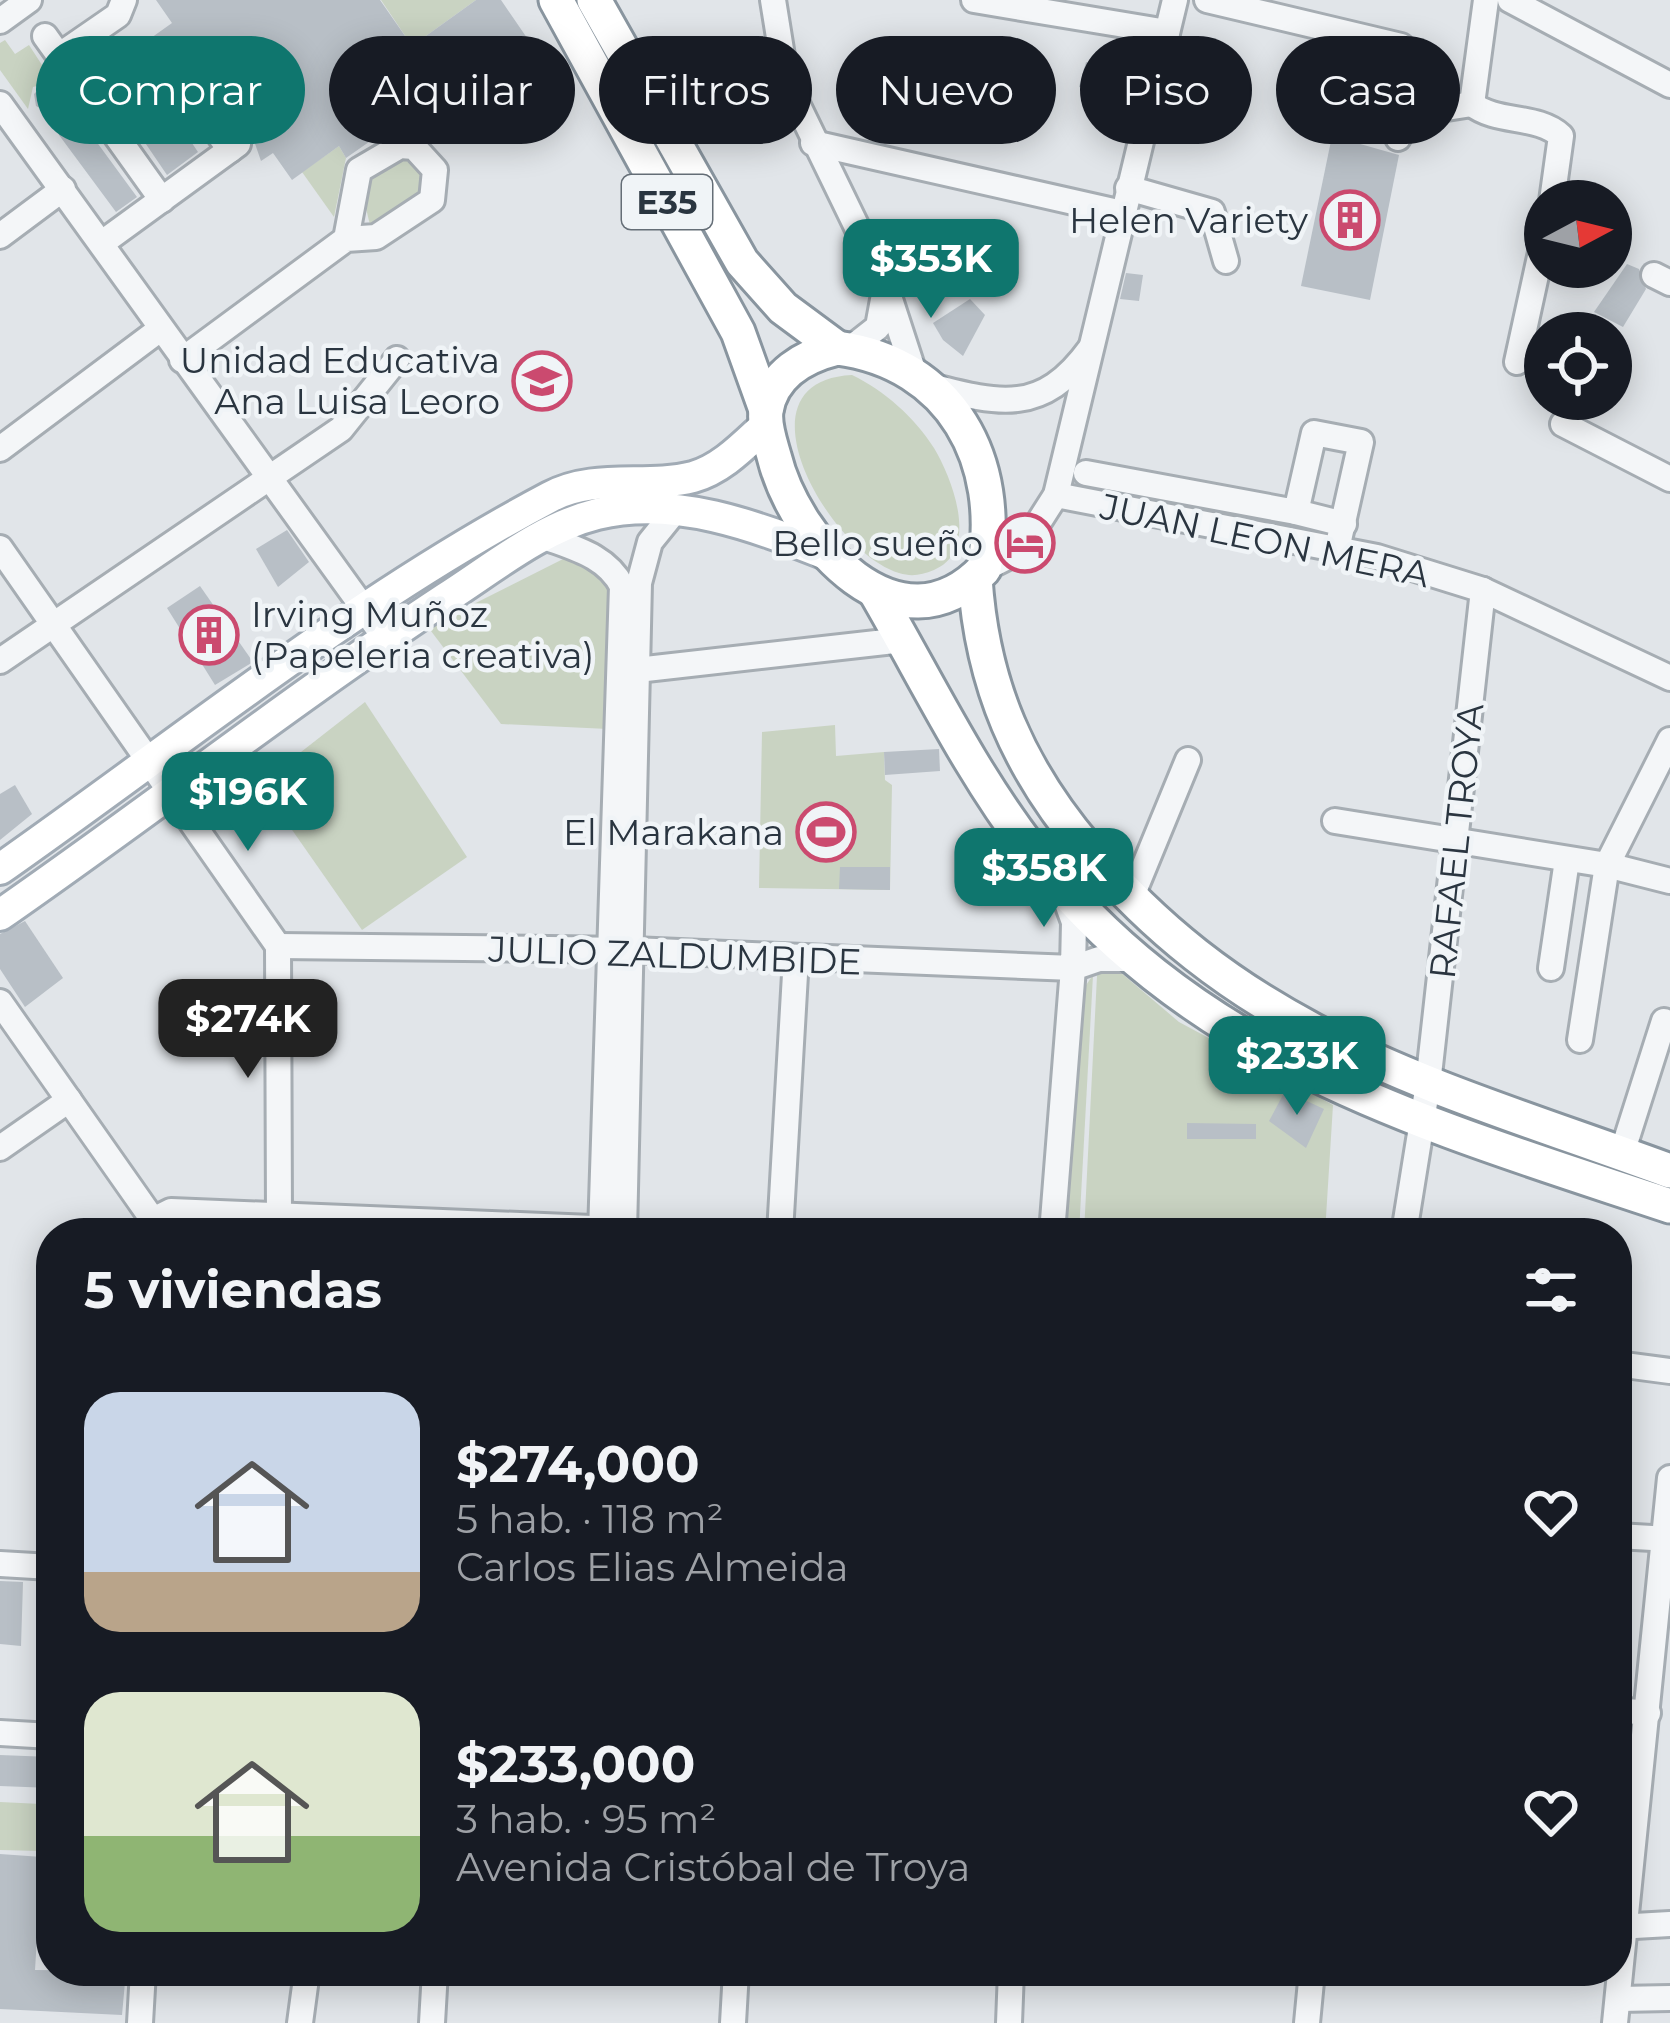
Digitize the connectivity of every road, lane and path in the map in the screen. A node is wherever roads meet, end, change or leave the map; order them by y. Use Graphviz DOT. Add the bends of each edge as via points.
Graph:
graph roads {
  1 [pos="29,0"];
  2 [pos="124,0"];
  3 [pos="556,0"];
  4 [pos="594,0"];
  5 [pos="773,0"];
  6 [pos="977,0"];
  7 [pos="1175,0"];
  8 [pos="1207,0"];
  9 [pos="1486,0"];
  10 [pos="1510,0"];
  11 [pos="0,21"];
  12 [pos="1167,32"];
  13 [pos="1358,36"];
  14 [pos="1670,85"];
  15 [pos="0,104"];
  16 [pos="1472,104"];
  17 [pos="1460,105"];
  18 [pos="813,142"];
  19 [pos="231,144"];
  20 [pos="1555,180"];
  21 [pos="62,189"];
  22 [pos="162,200"];
  23 [pos="1125,201"];
  24 [pos="0,236"];
  25 [pos="346,239"];
  26 [pos="102,244"];
  27 [pos="1226,261"];
  28 [pos="886,286"];
  29 [pos="1533,288"];
  30 [pos="159,330"];
  31 [pos="1095,342"];
  32 [pos="843,348"];
  33 [pos="397,358"];
  34 [pos="182,360"];
  35 [pos="1517,362"];
  36 [pos="921,381"];
  37 [pos="766,417"];
  38 [pos="1563,424"];
  39 [pos="0,448"];
  40 [pos="1086,473"];
  41 [pos="267,478"];
  42 [pos="1670,479"];
  43 [pos="1141,481"];
  44 [pos="1056,495"];
  45 [pos="1135,510"];
  46 [pos="675,511"];
  47 [pos="1296,512"];
  48 [pos="1344,524"];
  49 [pos="542,536"];
  50 [pos="0,548"];
  51 [pos="1337,549"];
  52 [pos="826,554"];
  53 [pos="980,573"];
  54 [pos="1483,590"];
  55 [pos="876,593"];
  56 [pos="366,608"];
  57 [pos="53,624"];
  58 [pos="385,638"];
  59 [pos="903,640"];
  60 [pos="0,661"];
  61 [pos="637,670"];
  62 [pos="1670,678"];
  63 [pos="1670,740"];
  64 [pos="1188,760"];
  65 [pos="149,765"];
  66 [pos="170,798"];
  67 [pos="1335,821"];
  68 [pos="1456,844"];
  69 [pos="1567,860"];
  70 [pos="1607,865"];
  71 [pos="0,869"];
  72 [pos="1670,881"];
  73 [pos="1060,885"];
  74 [pos="1130,901"];
  75 [pos="0,915"];
  76 [pos="278,946"];
  77 [pos="621,951"];
  78 [pos="796,957"];
  79 [pos="1133,959"];
  80 [pos="1072,968"];
  81 [pos="1551,968"];
  82 [pos="0,1002"];
  83 [pos="1664,1021"];
  84 [pos="1580,1040"];
  85 [pos="1429,1084"];
  86 [pos="70,1100"];
  87 [pos="1419,1123"];
  88 [pos="0,1148"];
  89 [pos="1622,1153"];
  90 [pos="1670,1171"];
  91 [pos="1670,1206"];
  92 [pos="279,1216"];
  93 [pos="148,1218"];
  94 [pos="163,1218"];
  95 [pos="303,1218"];
  96 [pos="612,1218"];
  97 [pos="781,1218"];
  98 [pos="1053,1218"];
  99 [pos="1407,1218"];
  100 [pos="1632,1366"];
  101 [pos="1670,1371"];
  102 [pos="1670,1478"];
  103 [pos="1632,1537"];
  104 [pos="1666,1539"];
  105 [pos="0,1564"];
  106 [pos="36,1566"];
  107 [pos="1632,1711"];
  108 [pos="1648,1713"];
  109 [pos="0,1733"];
  110 [pos="36,1735"];
  111 [pos="1632,1840"];
  112 [pos="1670,1924"];
  113 [pos="1632,1926"];
  114 [pos="142,1986"];
  115 [pos="305,1986"];
  116 [pos="434,1986"];
  117 [pos="735,1986"];
  118 [pos="1010,1986"];
  119 [pos="1311,1986"];
  120 [pos="1670,1998"];
  121 [pos="1617,2011"];
  122 [pos="140,2023"];
  123 [pos="300,2023"];
  124 [pos="433,2023"];
  125 [pos="733,2023"];
  126 [pos="1009,2023"];
  127 [pos="1307,2023"];
  1 -- 11 [label="street"];
  2 -- 22 [label="street" via="118,14 52,45"];
  3 -- 37 [label="highway, E35" via="739,332"];
  4 -- 32 [label="highway, E35" via="742,262 783,308"];
  5 -- 18 [label="street" via="787,81"];
  6 -- 12 [label="street"];
  7 -- 12 [label="street"];
  8 -- 13 [label="street"];
  9 -- 16 [label="street"];
  10 -- 14 [label="street"];
  12 -- 23 [label="street"];
  15 -- 21 [label="street"];
  16 -- 17 [label="street"];
  16 -- 20 [label="street" via="1561,136"];
  18 -- 23 [label="street"];
  18 -- 28 [label="street"];
  19 -- 22 [label="street"];
  21 -- 24 [label="street"];
  21 -- 26 [label="street"];
  22 -- 26 [label="street"];
  23 -- 27 [label="street" via="1213,212"];
  23 -- 31 [label="street"];
  25 -- 34 [label="street"];
  26 -- 30 [label="street"];
  28 -- 32 [label="street" via="878,327"];
  28 -- 36 [label="street"];
  29 -- 35 [label="street"];
  30 -- 34 [label="street"];
  30 -- 39 [label="street"];
  31 -- 36 [label="street" via="1060,384 1034,397 983,399"];
  31 -- 44 [label="street"];
  32 -- 36 [label="highway, E35"];
  32 -- 37 [label="highway" via="792,367 775,386"];
  33 -- 41 [label="street" via="341,429"];
  34 -- 41 [label="street"];
  36 -- 53 [label="highway, E35" via="961,423 983,468 990,502"];
  37 -- 52 [label="highway, E35" via="784,486"];
  37 -- 56 [label="main road" via="717,467 691,478 619,479 554,494"];
  38 -- 42 [label="street"];
  40 -- 43 [label="street"];
  41 -- 56 [label="street"];
  41 -- 57 [label="street"];
  43 -- 45 [label="street"];
  43 -- 47 [label="street"];
  44 -- 45 [label="street, JUAN LEON MERA"];
  44 -- 53 [label="street" via="1022,550"];
  45 -- 51 [label="street, JUAN LEON MERA"];
  46 -- 49 [label="main road" via="594,514"];
  46 -- 52 [label="main road" via="758,527"];
  46 -- 61 [label="street" via="650,542 639,583"];
  47 -- 48 [label="street"];
  47 -- 48 [label="street" via="1314,434 1360,442"];
  48 -- 51 [label="street"];
  49 -- 58 [label="main road"];
  49 -- 77 [label="street" via="594,556 622,586"];
  50 -- 57 [label="street"];
  51 -- 54 [label="street, JUAN LEON MERA"];
  52 -- 55 [label="highway, E35"];
  53 -- 55 [label="highway" via="928,601"];
  53 -- 74 [label="highway, E35" via="989,673 1023,764"];
  54 -- 62 [label="street, JUAN LEON MERA"];
  54 -- 68 [label="street, RAFAEL TROYA"];
  55 -- 59 [label="highway, E35"];
  56 -- 58 [label="street"];
  56 -- 65 [label="main road"];
  57 -- 60 [label="street"];
  57 -- 65 [label="street"];
  58 -- 66 [label="main road"];
  59 -- 61 [label="street"];
  59 -- 73 [label="highway, E35" via="974,766"];
  61 -- 77 [label="street"];
  63 -- 70 [label="street"];
  64 -- 74 [label="street"];
  65 -- 66 [label="street"];
  65 -- 71 [label="main road"];
  66 -- 75 [label="main road"];
  66 -- 76 [label="street"];
  67 -- 68 [label="street"];
  68 -- 69 [label="street"];
  68 -- 85 [label="street, RAFAEL TROYA"];
  69 -- 70 [label="street"];
  69 -- 81 [label="street"];
  70 -- 72 [label="street"];
  70 -- 84 [label="street"];
  73 -- 79 [label="highway, E35"];
  73 -- 80 [label="street" via="1074,922"];
  74 -- 85 [label="highway, E35" via="1227,982 1316,1035"];
  76 -- 77 [label="street, JULIO ZALDUMBIDE"];
  76 -- 92 [label="street"];
  77 -- 78 [label="street, JULIO ZALDUMBIDE"];
  77 -- 96 [label="street"];
  78 -- 80 [label="street, JULIO ZALDUMBIDE"];
  78 -- 97 [label="street"];
  79 -- 80 [label="street, JULIO ZALDUMBIDE"];
  79 -- 87 [label="highway, E35" via="1195,1010"];
  80 -- 98 [label="street"];
  82 -- 86 [label="street"];
  83 -- 89 [label="street"];
  85 -- 87 [label="street, RAFAEL TROYA"];
  85 -- 89 [label="highway, E35"];
  86 -- 88 [label="street"];
  86 -- 93 [label="street"];
  87 -- 91 [label="highway, E35"];
  87 -- 99 [label="street, RAFAEL TROYA"];
  89 -- 90 [label="highway, E35"];
  92 -- 94 [label="street" via="171,1211"];
  92 -- 95 [label="street"];
  100 -- 101 [label="street"];
  102 -- 104 [label="street"];
  103 -- 104 [label="street"];
  104 -- 108 [label="street"];
  105 -- 106 [label="street"];
  107 -- 108 [label="street"];
  108 -- 111 [label="street"];
  109 -- 110 [label="street"];
  112 -- 113 [label="street"];
  114 -- 122 [label="street"];
  115 -- 123 [label="street"];
  116 -- 124 [label="street"];
  117 -- 125 [label="street"];
  118 -- 126 [label="street"];
  119 -- 127 [label="street"];
  120 -- 121 [label="street"];
}
